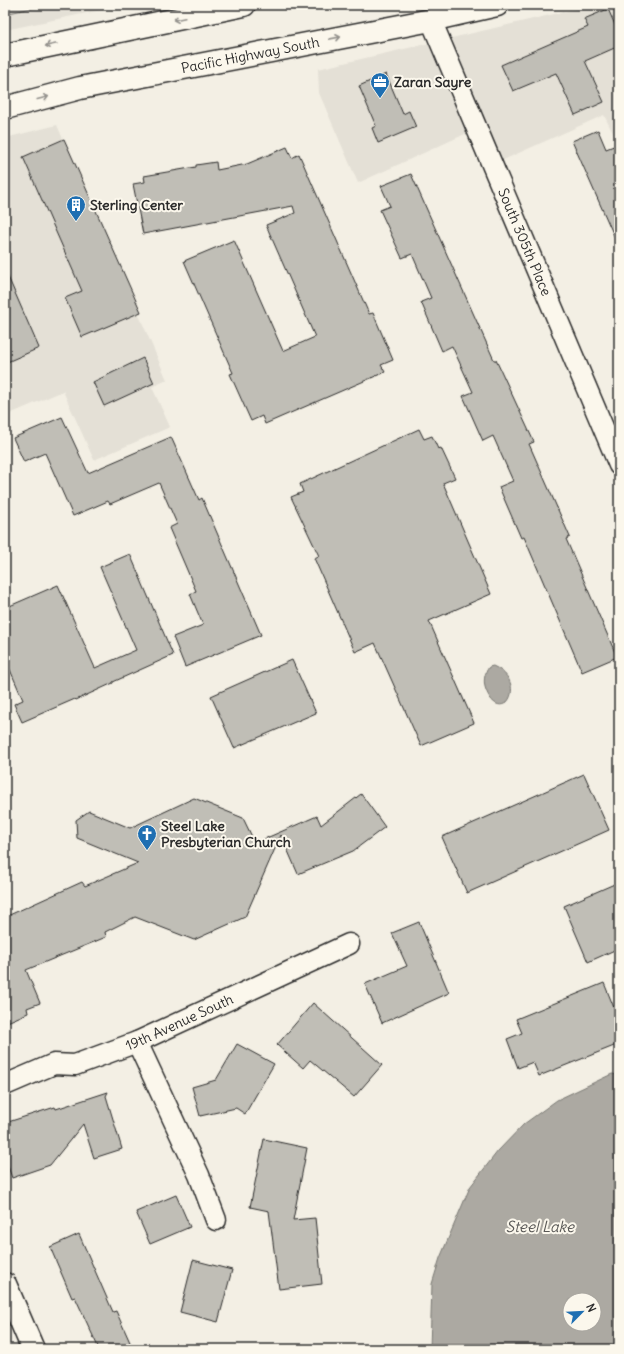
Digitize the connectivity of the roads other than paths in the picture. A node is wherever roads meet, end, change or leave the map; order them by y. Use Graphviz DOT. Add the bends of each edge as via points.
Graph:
graph roads {
  1 [pos="244,5"];
  2 [pos="497,5"];
  3 [pos="431,20"];
  4 [pos="5,55"];
  5 [pos="5,108"];
  6 [pos="619,465"];
  7 [pos="349,944"];
  8 [pos="137,1042"];
  9 [pos="5,1085"];
  10 [pos="216,1220"];
  11 [pos="5,1284"];
  12 [pos="33,1349"];
  1 -- 4 [label="main road, one-way"];
  2 -- 3 [label="main road, Pacific Highway South"];
  5 -- 3 [label="main road, Pacific Highway South, one-way" via="80,88"];
  3 -- 6 [label="street, South 305th Place"];
  7 -- 8 [label="street, 19th Avenue South"];
  8 -- 9 [label="street, 19th Avenue South" via="75,1065 54,1064"];
  8 -- 10 [label="street" via="199,1175"];
  11 -- 12 [label="main road"];
}
